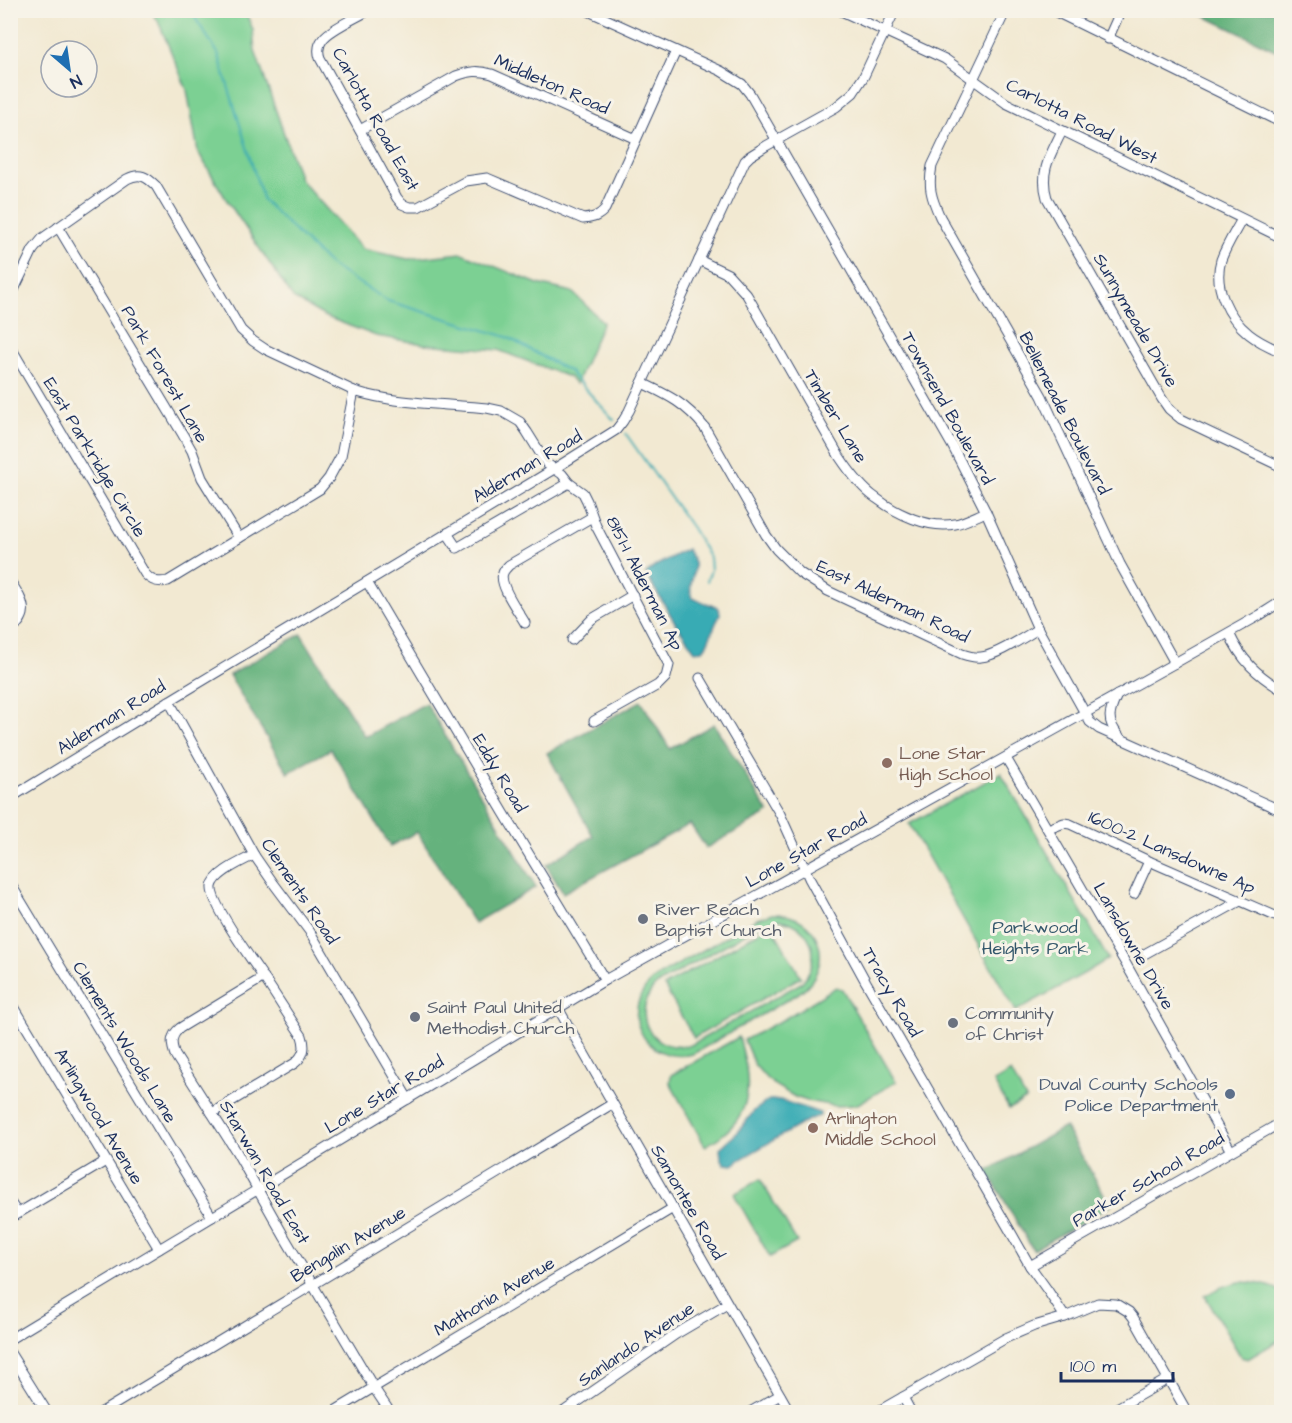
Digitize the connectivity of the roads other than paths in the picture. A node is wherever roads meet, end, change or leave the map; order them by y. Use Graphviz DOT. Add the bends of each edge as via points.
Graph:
graph roads {
  1 [pos="369,10"];
  2 [pos="586,10"];
  3 [pos="839,10"];
  4 [pos="895,10"];
  5 [pos="1006,10"];
  6 [pos="1052,10"];
  7 [pos="1121,10"];
  8 [pos="885,31"];
  9 [pos="1108,39"];
  10 [pos="676,51"];
  11 [pos="973,80"];
  12 [pos="1281,123"];
  13 [pos="360,130"];
  14 [pos="1062,131"];
  15 [pos="636,139"];
  16 [pos="778,140"];
  17 [pos="1242,219"];
  18 [pos="58,227"];
  19 [pos="1281,238"];
  20 [pos="699,260"];
  21 [pos="10,298"];
  22 [pos="10,346"];
  23 [pos="1281,352"];
  24 [pos="642,383"];
  25 [pos="354,391"];
  26 [pos="1281,467"];
  27 [pos="554,469"];
  28 [pos="567,481"];
  29 [pos="986,512"];
  30 [pos="592,517"];
  31 [pos="447,533"];
  32 [pos="239,538"];
  33 [pos="10,581"];
  34 [pos="368,582"];
  35 [pos="633,595"];
  36 [pos="1281,601"];
  37 [pos="525,623"];
  38 [pos="1038,629"];
  39 [pos="10,630"];
  40 [pos="1229,633"];
  41 [pos="572,640"];
  42 [pos="1175,663"];
  43 [pos="700,678"];
  44 [pos="1281,690"];
  45 [pos="1117,695"];
  46 [pos="169,700"];
  47 [pos="1084,713"];
  48 [pos="594,721"];
  49 [pos="1123,740"];
  50 [pos="1006,758"];
  51 [pos="10,798"];
  52 [pos="1281,811"];
  53 [pos="1048,829"];
  54 [pos="255,855"];
  55 [pos="1149,861"];
  56 [pos="805,869"];
  57 [pos="10,883"];
  58 [pos="1134,894"];
  59 [pos="1240,900"];
  60 [pos="1281,919"];
  61 [pos="1139,957"];
  62 [pos="264,977"];
  63 [pos="605,980"];
  64 [pos="10,1000"];
  65 [pos="558,1008"];
  66 [pos="408,1099"];
  67 [pos="612,1104"];
  68 [pos="212,1113"];
  69 [pos="1281,1122"];
  70 [pos="1231,1151"];
  71 [pos="106,1161"];
  72 [pos="258,1189"];
  73 [pos="10,1202"];
  74 [pos="673,1208"];
  75 [pos="14,1216"];
  76 [pos="212,1217"];
  77 [pos="159,1249"];
  78 [pos="1030,1266"];
  79 [pos="313,1285"];
  80 [pos="727,1304"];
  81 [pos="1065,1317"];
  82 [pos="10,1339"];
  83 [pos="10,1353"];
  84 [pos="1168,1379"];
  85 [pos="374,1388"];
  86 [pos="780,1395"];
  87 [pos="903,1397"];
  88 [pos="47,1413"];
  89 [pos="102,1413"];
  90 [pos="333,1413"];
  91 [pos="390,1413"];
  92 [pos="563,1413"];
  93 [pos="750,1413"];
  94 [pos="790,1413"];
  95 [pos="877,1413"];
  96 [pos="911,1413"];
  97 [pos="1110,1413"];
  98 [pos="1187,1413"];
  1 -- 13 [label="street, Carlotta Road East" via="329,33 318,52"];
  2 -- 10 [label="street, Townsend Boulevard"];
  3 -- 8 [label="street, Carlotta Road West"];
  4 -- 8 [label="street, Alderman Road"];
  5 -- 11 [label="street"];
  6 -- 9 [label="street"];
  7 -- 9 [label="street"];
  8 -- 11 [label="street, Carlotta Road West" via="945,59"];
  8 -- 16 [label="street, Alderman Road" via="853,93"];
  9 -- 12 [label="street"];
  10 -- 15 [label="street"];
  10 -- 16 [label="street, Townsend Boulevard" via="742,84"];
  11 -- 14 [label="street, Carlotta Road West" via="1006,103"];
  11 -- 42 [label="street, Bellemeade Boulevard" via="932,166 929,189 933,201 1042,396 1120,564"];
  13 -- 15 [label="street, Middleton Road" via="456,76 482,71"];
  13 -- 15 [label="street, Carlotta Road East" via="397,198 409,207 418,207 466,181 487,178 583,219 599,216 605,209"];
  14 -- 17 [label="street, Carlotta Road West"];
  14 -- 26 [label="street, Sunnymeade Drive" via="1044,175 1047,198 1169,409 1181,419"];
  16 -- 20 [label="street, Alderman Road" via="745,161"];
  16 -- 29 [label="street, Townsend Boulevard"];
  17 -- 19 [label="street, Carlotta Road West"];
  17 -- 23 [label="street" via="1221,260 1220,291 1238,323 1262,343"];
  18 -- 21 [label="street" via="33,250"];
  18 -- 25 [label="street, 8151-1 Alderman Ap" via="127,179 139,175 147,178 156,186 242,330 265,349"];
  18 -- 32 [label="street, Park Forest Lane" via="183,435 202,478"];
  20 -- 24 [label="street, Alderman Road"];
  20 -- 29 [label="street, Timber Lane" via="728,274 747,295 839,456 875,498 910,518 940,525 955,524"];
  22 -- 32 [label="street, East Parkridge Circle" via="149,579 168,581"];
  24 -- 27 [label="street, Alderman Road" via="616,430"];
  24 -- 38 [label="street, East Alderman Road" via="668,395 696,416 771,542 814,583 971,657 991,655"];
  25 -- 27 [label="street, 8151-1 Alderman Ap" via="385,399 501,411 520,422 547,465"];
  25 -- 32 [label="street" via="341,456 329,478 310,496"];
  27 -- 28 [label="street, 8151-1 Alderman Ap"];
  27 -- 31 [label="street, Alderman Road"];
  28 -- 30 [label="street, 8151-1 Alderman Ap" via="583,493"];
  28 -- 31 [label="street" via="457,548"];
  29 -- 38 [label="street, Townsend Boulevard"];
  30 -- 35 [label="street, 8151-1 Alderman Ap"];
  30 -- 37 [label="street" via="504,570 502,584"];
  31 -- 34 [label="street, Alderman Road"];
  33 -- 39 [label="street" via="24,612 21,621"];
  34 -- 46 [label="street, Alderman Road"];
  34 -- 63 [label="street, Eddy Road"];
  35 -- 41 [label="street" via="592,619"];
  35 -- 48 [label="street, 8151-1 Alderman Ap" via="666,658 668,673 658,685"];
  36 -- 40 [label="street, Lone Star Road"];
  38 -- 47 [label="street, Townsend Boulevard"];
  40 -- 42 [label="street, Lone Star Road"];
  40 -- 44 [label="street" via="1257,673"];
  42 -- 45 [label="street, Lone Star Road"];
  43 -- 56 [label="street, Tracy Road" via="780,814"];
  45 -- 47 [label="street, Lone Star Road"];
  45 -- 49 [label="street" via="1110,717"];
  46 -- 51 [label="street, Alderman Road"];
  46 -- 54 [label="street, Clements Road"];
  47 -- 49 [label="street, Townsend Boulevard" via="1099,729"];
  47 -- 50 [label="street, Lone Star Road"];
  49 -- 52 [label="street, Townsend Boulevard"];
  50 -- 53 [label="street, Lansdowne Drive"];
  50 -- 56 [label="street, Lone Star Road"];
  53 -- 55 [label="street, 1600-2 Lansdowne Ap" via="1071,824"];
  53 -- 70 [label="street, Lansdowne Drive"];
  54 -- 62 [label="street" via="222,873 212,887 216,903"];
  54 -- 66 [label="street, Clements Road" via="310,932"];
  55 -- 58 [label="street"];
  55 -- 59 [label="street, 1600-2 Lansdowne Ap"];
  56 -- 63 [label="street, Lone Star Road"];
  56 -- 78 [label="street, Tracy Road"];
  57 -- 76 [label="street, Clements Woods Lane"];
  59 -- 60 [label="street, 1600-2 Lansdowne Ap"];
  59 -- 61 [label="street"];
  62 -- 68 [label="street" via="302,1036 304,1050 295,1063"];
  62 -- 68 [label="street, Starwan Road East" via="180,1028 172,1038 175,1056"];
  63 -- 65 [label="street, Lone Star Road"];
  64 -- 71 [label="street, Arlingwood Avenue"];
  65 -- 66 [label="street, Lone Star Road"];
  65 -- 67 [label="street, Samontee Road"];
  66 -- 72 [label="street, Lone Star Road"];
  67 -- 74 [label="street, Samontee Road"];
  67 -- 79 [label="street, Bengalin Avenue"];
  68 -- 72 [label="street, Starwan Road East"];
  69 -- 70 [label="street, Parker School Road"];
  70 -- 78 [label="street, Parker School Road"];
  71 -- 75 [label="street"];
  71 -- 77 [label="street, Arlingwood Avenue"];
  72 -- 76 [label="street, Lone Star Road"];
  72 -- 79 [label="street, Starwan Road East"];
  73 -- 75 [label="street"];
  74 -- 80 [label="street, Samontee Road"];
  74 -- 85 [label="street, Mathonia Avenue"];
  76 -- 77 [label="street, Lone Star Road"];
  77 -- 82 [label="street, Lone Star Road"];
  78 -- 81 [label="street, Tracy Road"];
  79 -- 85 [label="street, Starwan Road East"];
  79 -- 89 [label="street, Bengalin Avenue"];
  80 -- 86 [label="street, Samontee Road"];
  80 -- 92 [label="street, Sanlando Avenue" via="676,1334"];
  81 -- 84 [label="street" via="1092,1305 1116,1304 1133,1317"];
  81 -- 87 [label="street" via="1020,1331"];
  83 -- 88 [label="street"];
  84 -- 97 [label="street"];
  84 -- 98 [label="street"];
  85 -- 90 [label="street, Mathonia Avenue"];
  85 -- 91 [label="street, Starwan Road East"];
  86 -- 93 [label="street"];
  86 -- 94 [label="street, Samontee Road"];
  87 -- 95 [label="street"];
  87 -- 96 [label="street"];
}
